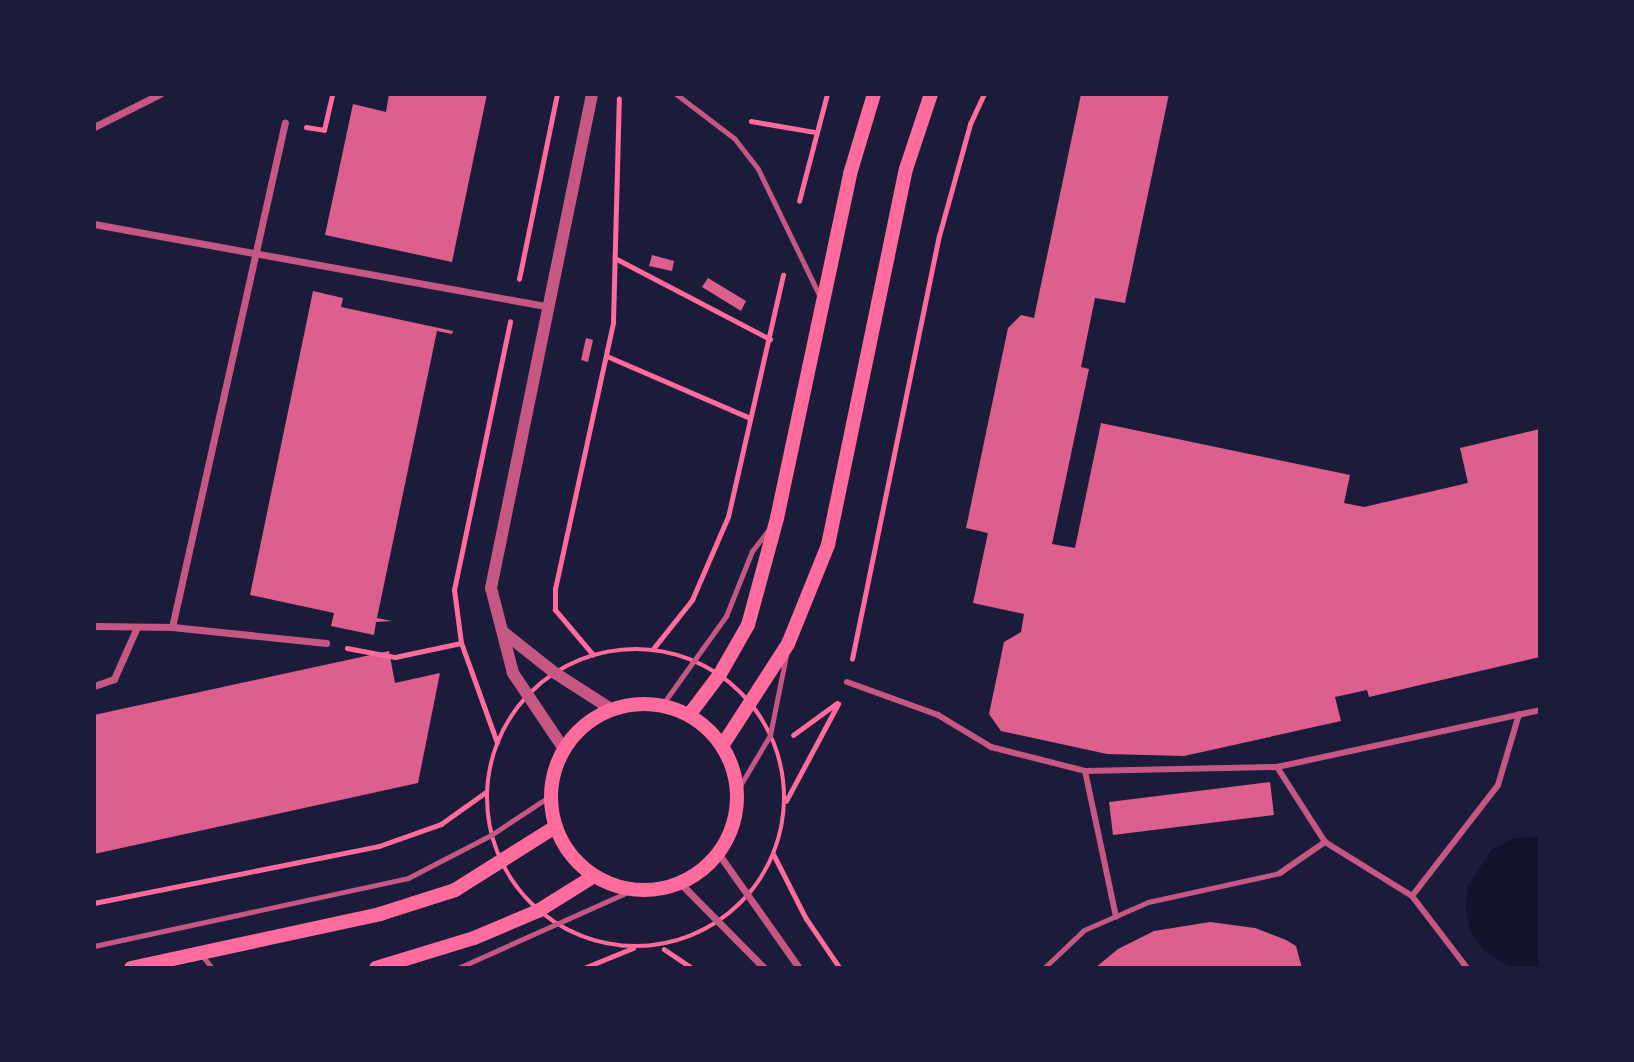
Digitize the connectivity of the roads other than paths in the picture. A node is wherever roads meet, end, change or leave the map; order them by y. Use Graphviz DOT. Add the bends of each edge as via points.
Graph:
graph roads {
  1 [pos="160,94"];
  2 [pos="592,94"];
  3 [pos="676,94"];
  4 [pos="874,94"];
  5 [pos="931,94"];
  6 [pos="285,122"];
  7 [pos="94,127"];
  8 [pos="94,224"];
  9 [pos="257,252"];
  10 [pos="823,303"];
  11 [pos="549,307"];
  12 [pos="777,518"];
  13 [pos="94,626"];
  14 [pos="137,626"];
  15 [pos="172,627"];
  16 [pos="503,632"];
  17 [pos="326,643"];
  18 [pos="788,644"];
  19 [pos="848,682"];
  20 [pos="94,686"];
  21 [pos="662,705"];
  22 [pos="611,709"];
  23 [pos="1539,710"];
  24 [pos="1519,714"];
  25 [pos="689,715"];
  26 [pos="722,746"];
  27 [pos="564,749"];
  28 [pos="1277,767"];
  29 [pos="1085,771"];
  30 [pos="738,789"];
  31 [pos="550,796"];
  32 [pos="555,827"];
  33 [pos="1325,842"];
  34 [pos="718,853"];
  35 [pos="1280,873"];
  36 [pos="594,876"];
  37 [pos="682,885"];
  38 [pos="632,890"];
  39 [pos="1412,895"];
  40 [pos="1116,916"];
  41 [pos="94,946"];
  42 [pos="200,953"];
  43 [pos="155,965"];
  44 [pos="131,968"];
  45 [pos="212,968"];
  46 [pos="376,968"];
  47 [pos="458,968"];
  48 [pos="764,968"];
  49 [pos="799,968"];
  50 [pos="1044,968"];
  51 [pos="1467,968"];
  1 -- 7 [label="street"];
  2 -- 11 [label="street"];
  3 -- 10 [label="lane" via="734,138 758,169"];
  4 -- 10 [label="main road" via="850,174"];
  5 -- 18 [label="main road" via="906,169 828,545"];
  6 -- 9 [label="street"];
  8 -- 9 [label="street"];
  9 -- 11 [label="street"];
  9 -- 15 [label="street"];
  10 -- 12 [label="main road"];
  11 -- 16 [label="street" via="491,588"];
  12 -- 21 [label="lane" via="752,551 726,616"];
  12 -- 25 [label="main road" via="748,625"];
  13 -- 14 [label="street"];
  14 -- 15 [label="street"];
  14 -- 20 [label="street" via="114,680"];
  15 -- 17 [label="street"];
  16 -- 22 [label="street"];
  16 -- 27 [label="street" via="513,673"];
  18 -- 26 [label="main road"];
  18 -- 30 [label="lane" via="770,735"];
  19 -- 29 [label="street" via="937,715 991,747"];
  21 -- 22 [label="main road" via="636,703"];
  21 -- 25 [label="main road"];
  22 -- 27 [label="main road" via="588,720"];
  23 -- 24 [label="street"];
  24 -- 28 [label="street"];
  24 -- 39 [label="street" via="1498,785"];
  25 -- 26 [label="main road"];
  26 -- 30 [label="main road" via="736,773"];
  27 -- 31 [label="main road"];
  28 -- 29 [label="street"];
  28 -- 33 [label="street"];
  29 -- 40 [label="street"];
  30 -- 34 [label="main road" via="728,837"];
  31 -- 32 [label="main road"];
  31 -- 41 [label="lane" via="492,835 408,878"];
  32 -- 36 [label="main road" via="570,855"];
  32 -- 42 [label="main road" via="455,890 380,914"];
  33 -- 35 [label="street"];
  33 -- 39 [label="street"];
  34 -- 37 [label="main road"];
  34 -- 49 [label="street"];
  35 -- 40 [label="lane" via="1148,902"];
  36 -- 38 [label="main road"];
  36 -- 46 [label="main road" via="538,911 474,938"];
  37 -- 38 [label="main road"];
  37 -- 48 [label="street"];
  38 -- 47 [label="lane"];
  39 -- 51 [label="street"];
  40 -- 50 [label="lane" via="1084,930"];
  42 -- 43 [label="main road"];
  42 -- 45 [label="lane"];
  43 -- 44 [label="main road"];
}
